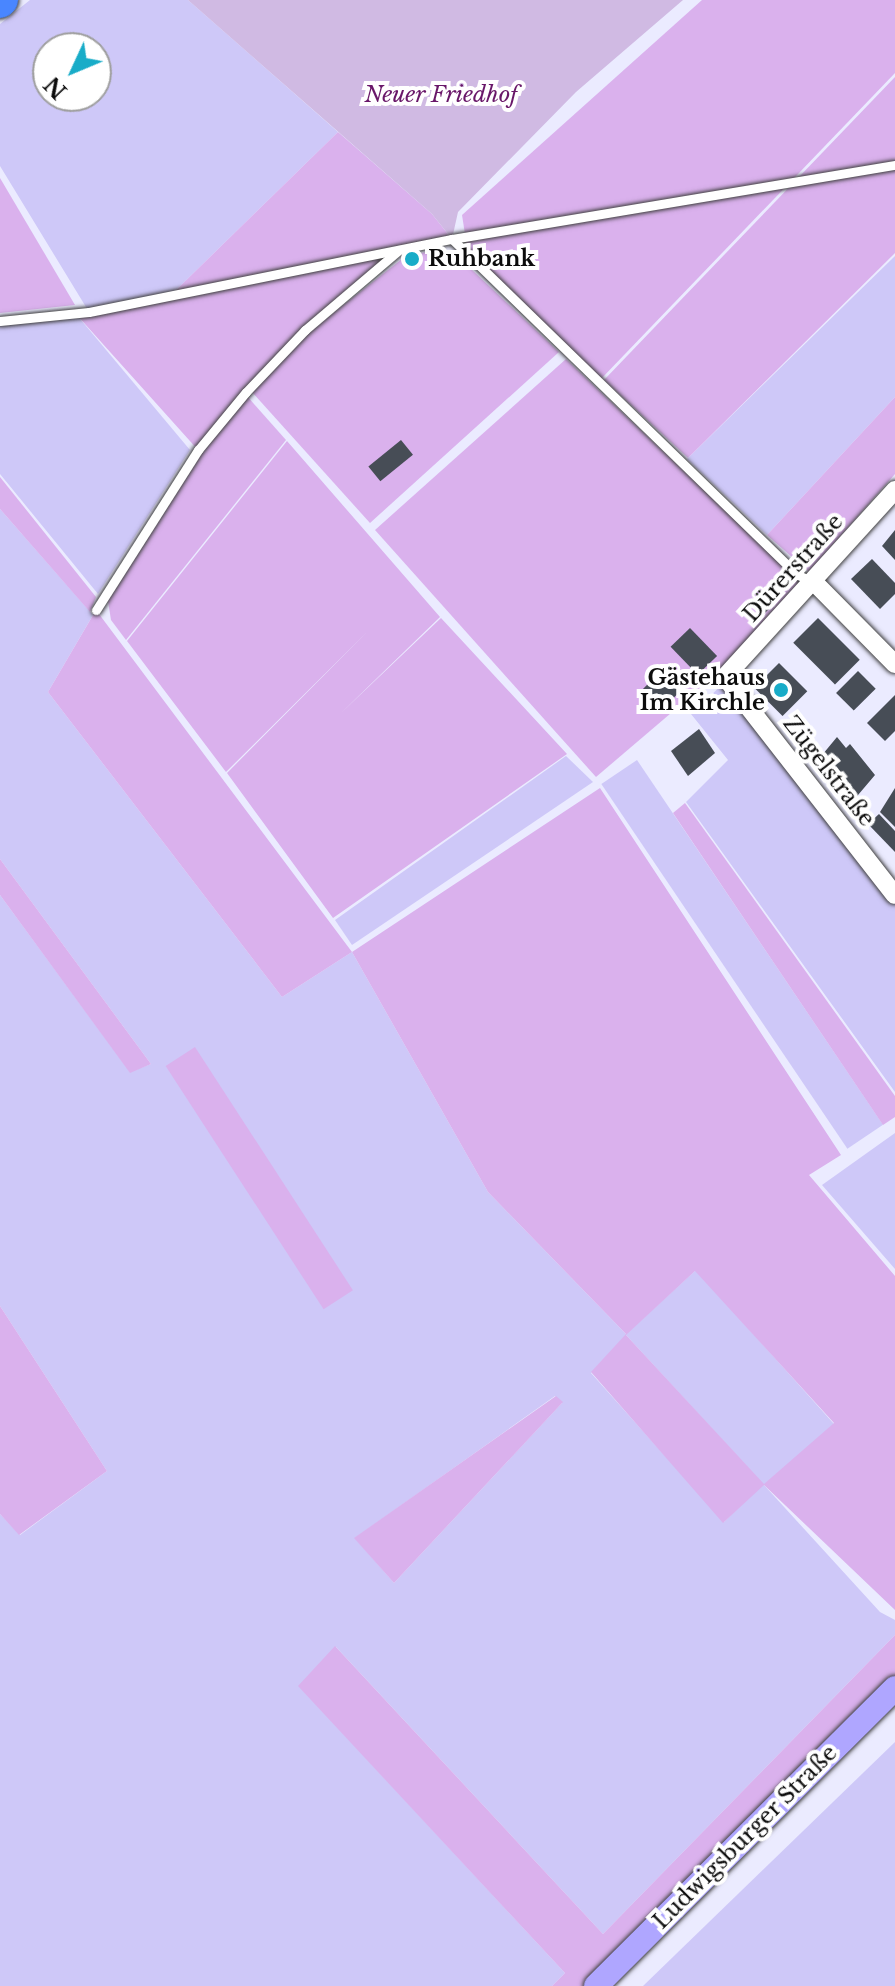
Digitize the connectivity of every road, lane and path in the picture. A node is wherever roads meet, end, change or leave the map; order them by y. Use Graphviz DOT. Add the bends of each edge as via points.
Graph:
graph roads {
  1 [pos="895,165"];
  2 [pos="452,239"];
  3 [pos="399,250"];
  4 [pos="0,321"];
  5 [pos="895,490"];
  6 [pos="814,582"];
  7 [pos="96,610"];
  8 [pos="895,664"];
  9 [pos="725,677"];
  10 [pos="895,895"];
  11 [pos="895,1688"];
  12 [pos="596,1986"];
  1 -- 2 [label="lane"];
  2 -- 3 [label="lane"];
  2 -- 6 [label="lane" via="798,575"];
  3 -- 4 [label="lane" via="89,312"];
  3 -- 7 [label="lane" via="305,330 246,392 198,450"];
  5 -- 6 [label="street, Dürerstraße"];
  6 -- 8 [label="street"];
  6 -- 9 [label="street, Dürerstraße"];
  9 -- 10 [label="street, Zügelstraße"];
  11 -- 12 [label="main road, Ludwigsburger Straße"];
}
